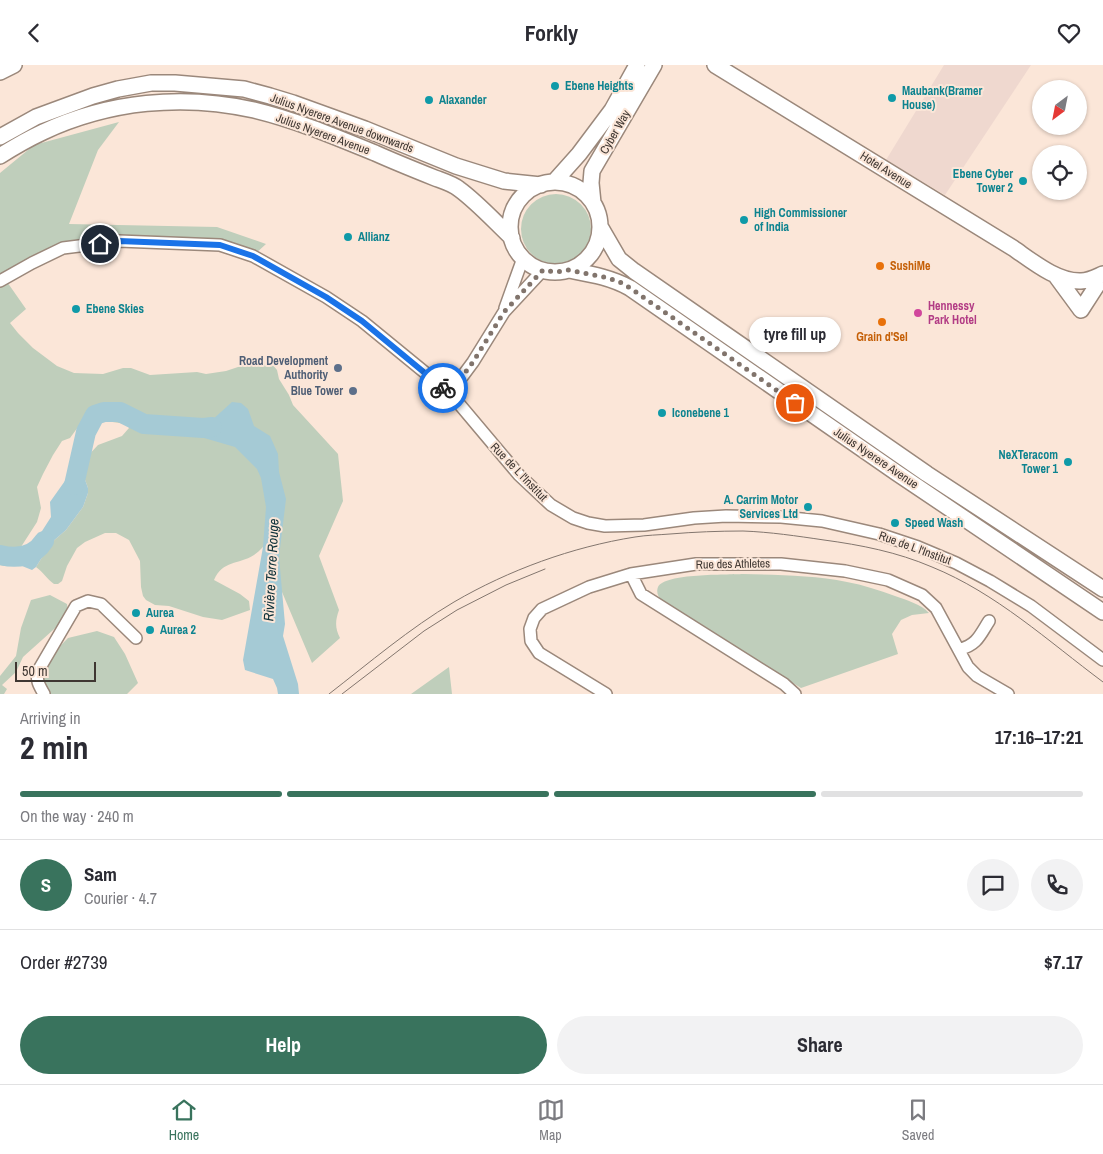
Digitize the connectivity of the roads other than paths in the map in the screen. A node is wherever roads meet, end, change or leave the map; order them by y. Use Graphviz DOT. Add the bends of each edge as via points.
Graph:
graph roads {
  1 [pos="14,65"];
  2 [pos="637,65"];
  3 [pos="654,65"];
  4 [pos="715,65"];
  5 [pos="0,72"];
  6 [pos="0,137"];
  7 [pos="0,156"];
  8 [pos="548,184"];
  9 [pos="593,203"];
  10 [pos="600,228"];
  11 [pos="512,238"];
  12 [pos="523,258"];
  13 [pos="543,270"];
  14 [pos="568,270"];
  15 [pos="1103,275"];
  16 [pos="1056,276"];
  17 [pos="0,281"];
  18 [pos="504,312"];
  19 [pos="450,393"];
  20 [pos="631,574"];
  21 [pos="1103,589"];
  22 [pos="1103,612"];
  23 [pos="989,621"];
  24 [pos="136,638"];
  25 [pos="960,649"];
  26 [pos="1103,660"];
  27 [pos="44,694"];
  28 [pos="606,694"];
  29 [pos="795,694"];
  30 [pos="1008,694"];
  1 -- 5 [label="main road"];
  2 -- 8 [label="main road, Cyber Way" via="612,110 579,154"];
  3 -- 9 [label="main road, Cyber Way" via="592,171"];
  4 -- 16 [label="main road, Hotel Avenue"];
  6 -- 8 [label="main road, Julius Nyerere Avenue downwards" via="36,117 93,96 151,83 175,83 244,89 278,98 456,166 504,181"];
  7 -- 11 [label="main road, Julius Nyerere Avenue" via="58,125 102,110 151,103 221,104 293,121 458,188"];
  8 -- 9 [label="main road" via="569,185 583,192"];
  8 -- 11 [label="main road" via="529,191 520,200 513,212"];
  9 -- 10 [label="main road" via="599,215"];
  10 -- 14 [label="main road" via="592,254"];
  10 -- 21 [label="main road, Julius Nyerere Avenue" via="619,259 634,271 927,474"];
  11 -- 12 [label="main road"];
  12 -- 13 [label="main road"];
  12 -- 18 [label="street"];
  13 -- 14 [label="main road"];
  13 -- 18 [label="street"];
  14 -- 22 [label="main road, Julius Nyerere Avenue" via="618,281 630,288"];
  15 -- 16 [label="main road, Hotel Avenue" via="1082,282"];
  15 -- 16 [label="main road, Hotel Avenue" via="1081,310"];
  17 -- 19 [label="street, Rue de L l'Institut" via="63,248 119,241 220,245 253,256 326,297 362,321"];
  18 -- 19 [label="street"];
  19 -- 26 [label="street, Rue de L l'Institut" via="519,475 551,505 573,518 605,526 726,516 773,516 822,521 879,534 956,563 990,581 1031,606"];
  20 -- 25 [label="street, Rue des Athletes" via="696,564 781,564 845,571 888,580 922,595 936,608"];
  20 -- 28 [label="street, Rue des Athletes" via="589,587 542,609 530,629 531,641 539,653"];
  20 -- 29 [label="street" via="641,594"];
  23 -- 25 [label="street" via="969,647"];
  24 -- 27 [label="street" via="101,604 88,601 76,605 38,671 38,683"];
  25 -- 30 [label="street, Rue des Athletes" via="968,667 977,676"];
}
